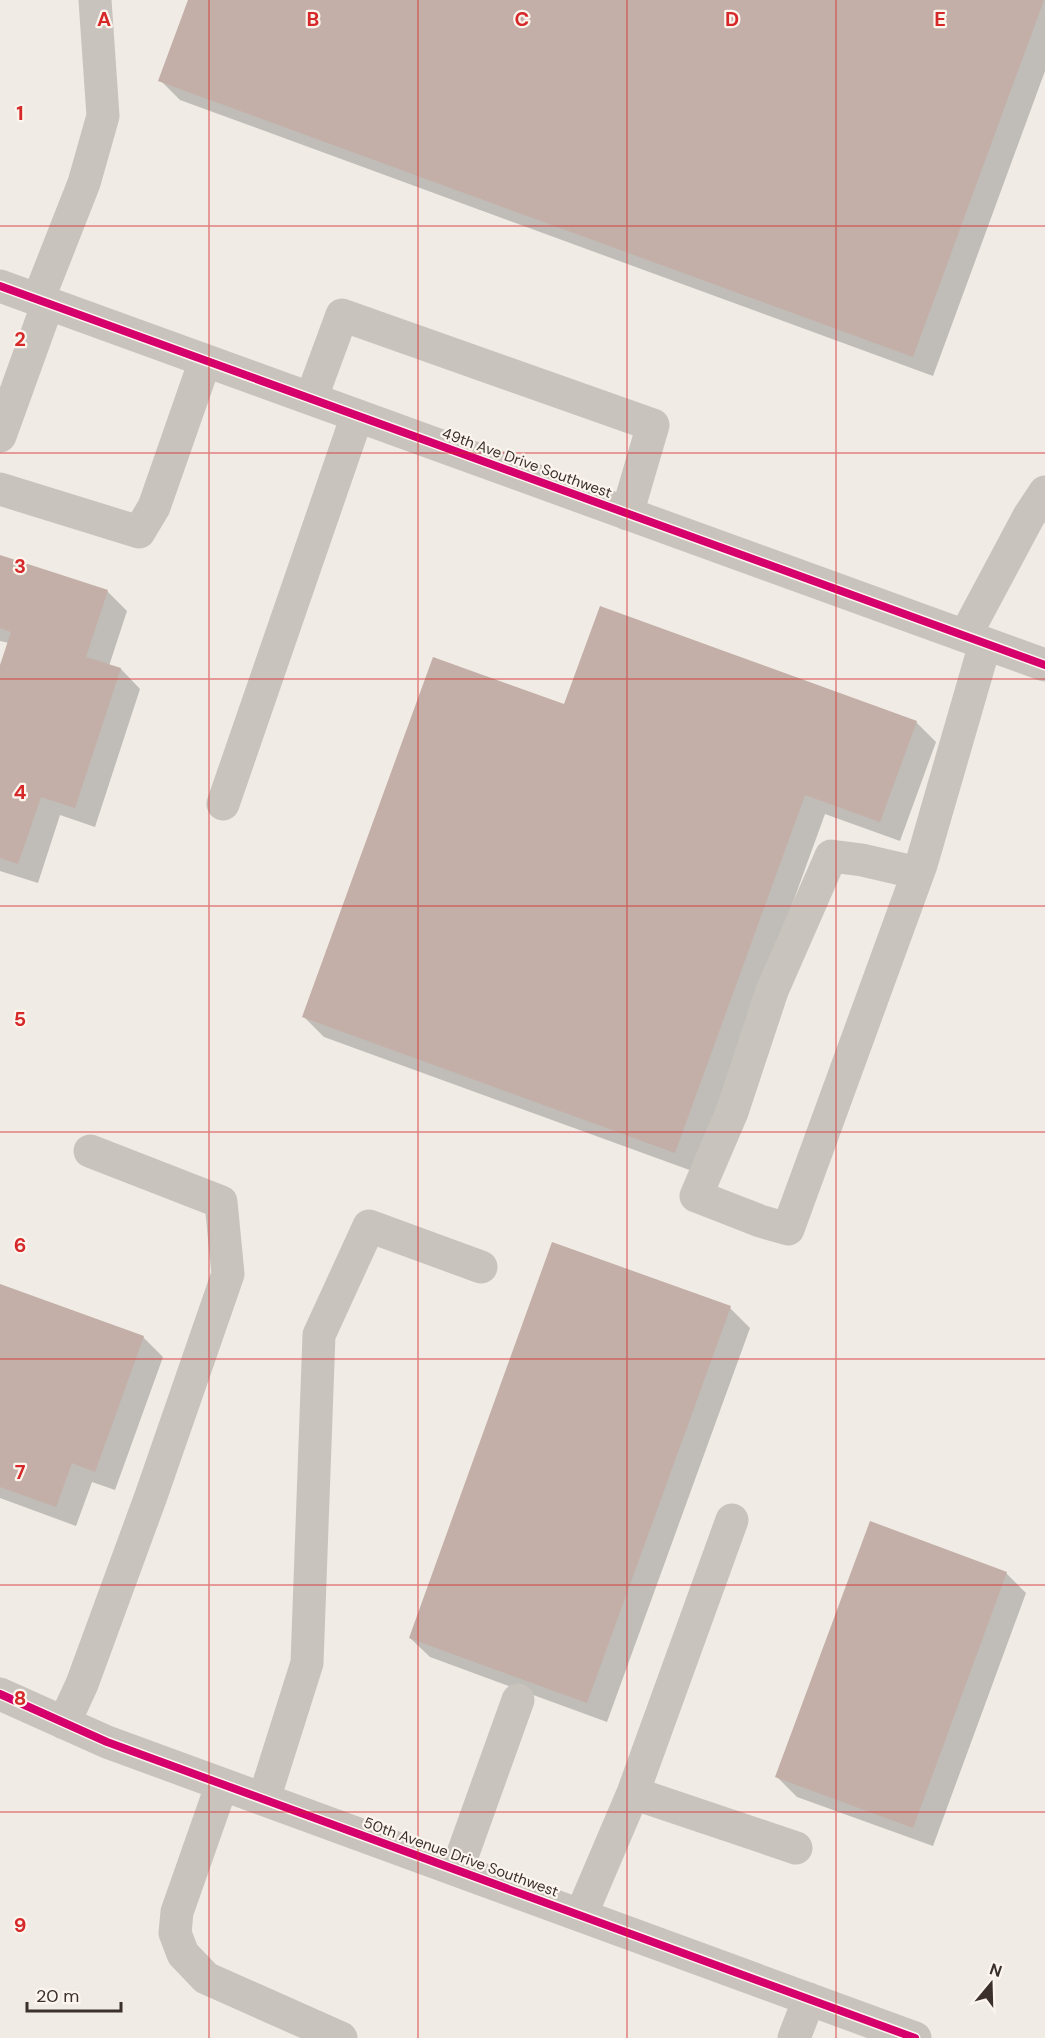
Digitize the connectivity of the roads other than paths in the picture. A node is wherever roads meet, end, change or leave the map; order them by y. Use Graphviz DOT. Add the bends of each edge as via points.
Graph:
graph roads {
  1 [pos="95,0"];
  2 [pos="0,286"];
  3 [pos="43,302"];
  4 [pos="205,361"];
  5 [pos="310,399"];
  6 [pos="357,416"];
  7 [pos="0,436"];
  8 [pos="0,489"];
  9 [pos="1045,492"];
  10 [pos="627,514"];
  11 [pos="975,640"];
  12 [pos="1045,665"];
  13 [pos="223,804"];
  14 [pos="918,873"];
  15 [pos="90,1151"];
  16 [pos="481,1267"];
  17 [pos="732,1520"];
  18 [pos="0,1694"];
  19 [pos="518,1700"];
  20 [pos="64,1723"];
  21 [pos="222,1784"];
  22 [pos="633,1793"];
  23 [pos="264,1799"];
  24 [pos="796,1848"];
  25 [pos="457,1870"];
  26 [pos="581,1915"];
  27 [pos="809,1999"];
  28 [pos="341,2038"];
  29 [pos="794,2038"];
  30 [pos="915,2038"];
  1 -- 3 [label="street" via="103,116"];
  2 -- 3 [label="street, 49th Ave Drive Southwest"];
  3 -- 4 [label="street, 49th Ave Drive Southwest"];
  3 -- 7 [label="street"];
  4 -- 5 [label="street, 49th Ave Drive Southwest"];
  4 -- 8 [label="street" via="154,507 139,532"];
  5 -- 6 [label="street, 49th Ave Drive Southwest"];
  5 -- 10 [label="street" via="342,315 653,425"];
  6 -- 10 [label="street, 49th Ave Drive Southwest"];
  6 -- 13 [label="street"];
  9 -- 11 [label="street" via="1029,516"];
  10 -- 11 [label="street, 49th Ave Drive Southwest"];
  11 -- 12 [label="street, 49th Ave Drive Southwest"];
  11 -- 14 [label="street"];
  14 -- 14 [label="street" via="788,1229 696,1197 732,1112 772,991 831,856"];
  15 -- 20 [label="street" via="221,1202 228,1274 147,1507"];
  16 -- 23 [label="street" via="369,1226 320,1335 307,1663"];
  17 -- 22 [label="street"];
  18 -- 20 [label="street, 50th Avenue Drive Southwest"];
  19 -- 25 [label="street"];
  20 -- 21 [label="street, 50th Avenue Drive Southwest"];
  21 -- 23 [label="street, 50th Avenue Drive Southwest"];
  21 -- 28 [label="street" via="177,1912 175,1933 183,1954 206,1978"];
  22 -- 24 [label="street"];
  22 -- 26 [label="street"];
  23 -- 25 [label="street, 50th Avenue Drive Southwest"];
  25 -- 26 [label="street, 50th Avenue Drive Southwest"];
  26 -- 27 [label="street, 50th Avenue Drive Southwest"];
  27 -- 29 [label="street"];
  27 -- 30 [label="street, 50th Avenue Drive Southwest"];
}
